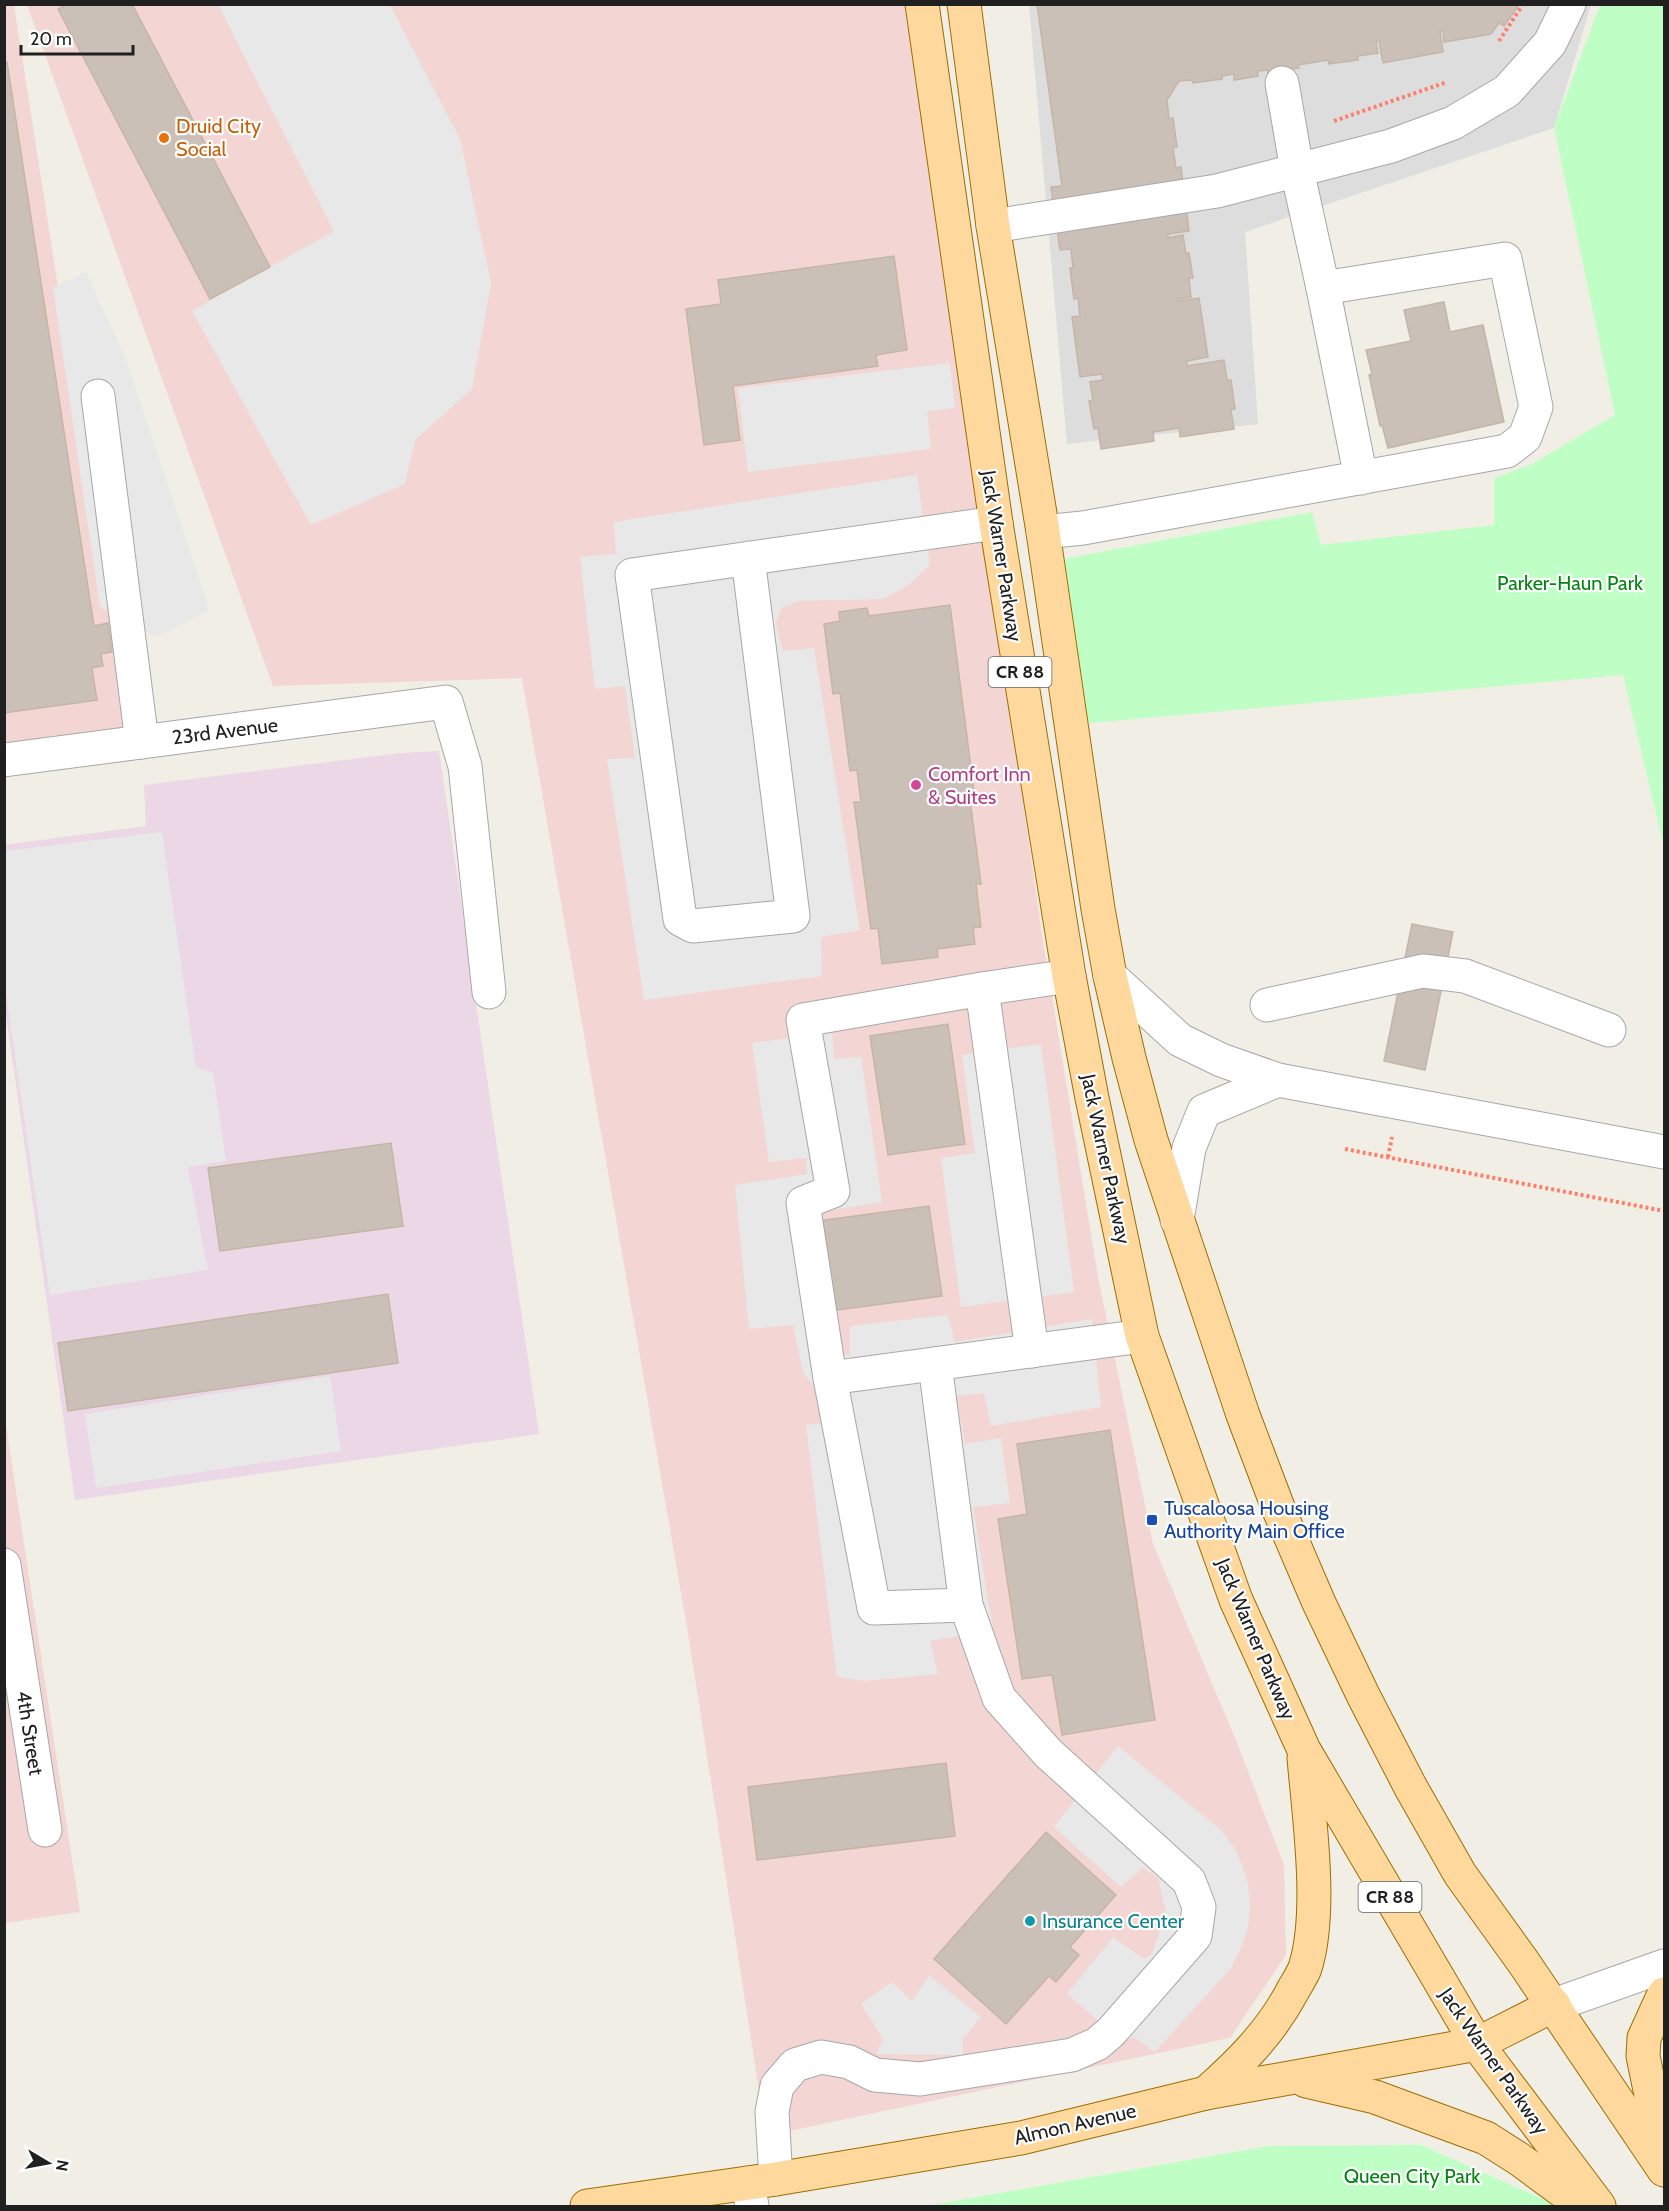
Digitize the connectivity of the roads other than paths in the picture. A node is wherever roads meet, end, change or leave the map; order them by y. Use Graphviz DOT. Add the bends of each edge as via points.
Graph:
graph roads {
  1 [pos="922,4"];
  2 [pos="964,4"];
  3 [pos="1569,4"];
  4 [pos="1282,83"];
  5 [pos="1297,170"];
  6 [pos="993,226"];
  7 [pos="1323,288"];
  8 [pos="98,396"];
  9 [pos="1361,478"];
  10 [pos="996,523"];
  11 [pos="1043,532"];
  12 [pos="748,558"];
  13 [pos="142,742"];
  14 [pos="4,760"];
  15 [pos="1069,976"];
  16 [pos="1110,976"];
  17 [pos="982,989"];
  18 [pos="489,992"];
  19 [pos="1267,1005"];
  20 [pos="1609,1030"];
  21 [pos="1278,1080"];
  22 [pos="1665,1152"];
  23 [pos="1177,1220"];
  24 [pos="1142,1336"];
  25 [pos="1032,1351"];
  26 [pos="935,1364"];
  27 [pos="830,1378"];
  28 [pos="4,1564"];
  29 [pos="966,1605"];
  30 [pos="1304,1750"];
  31 [pos="45,1830"];
  32 [pos="1665,1966"];
  33 [pos="1665,1994"];
  34 [pos="1554,2005"];
  35 [pos="1477,2044"];
  36 [pos="1290,2078"];
  37 [pos="1206,2093"];
  38 [pos="1665,2163"];
  39 [pos="1665,2170"];
  40 [pos="759,2189"];
  41 [pos="686,2199"];
  42 [pos="587,2206"];
  43 [pos="1583,2206"];
  44 [pos="1599,2206"];
  1 -- 10 [label="main road, Jack Warner Parkway / CR 88"];
  2 -- 6 [label="main road"];
  3 -- 5 [label="street" via="1550,42 1508,91 1453,123 1391,146"];
  4 -- 5 [label="street"];
  5 -- 6 [label="street" via="1217,191"];
  5 -- 7 [label="street"];
  6 -- 11 [label="main road"];
  7 -- 9 [label="street"];
  7 -- 9 [label="street" via="1504,259 1536,407 1525,437 1507,451"];
  8 -- 13 [label="street"];
  9 -- 11 [label="street"];
  10 -- 12 [label="street"];
  10 -- 15 [label="main road, Jack Warner Parkway / CR 88"];
  11 -- 16 [label="main road"];
  12 -- 12 [label="street" via="794,916 693,926 680,919 632,575"];
  13 -- 14 [label="street, 23rd Avenue"];
  13 -- 18 [label="street, 23rd Avenue" via="446,702 465,766"];
  15 -- 17 [label="street"];
  15 -- 24 [label="main road, Jack Warner Parkway / CR 88"];
  16 -- 21 [label="street" via="1180,1040 1221,1060"];
  16 -- 23 [label="main road" via="1151,1140"];
  17 -- 25 [label="street"];
  17 -- 27 [label="street" via="802,1020 833,1191 803,1203"];
  19 -- 20 [label="street" via="1423,971 1466,976"];
  21 -- 22 [label="street"];
  21 -- 23 [label="street" via="1204,1111 1189,1148"];
  23 -- 34 [label="main road" via="1279,1510 1358,1685 1460,1874"];
  24 -- 25 [label="street"];
  24 -- 30 [label="main road, Jack Warner Parkway / CR 88" via="1236,1600"];
  25 -- 26 [label="street"];
  26 -- 27 [label="street"];
  26 -- 29 [label="street"];
  27 -- 29 [label="street" via="874,1608"];
  28 -- 31 [label="street, 4th Street"];
  29 -- 40 [label="street" via="999,1698 1048,1753 1189,1881 1199,1907 1195,1936 1111,2032 1097,2044 1072,2055 920,2079 875,2074 849,2062 821,2057 795,2065 777,2086"];
  30 -- 35 [label="main road, Jack Warner Parkway / CR 88"];
  30 -- 37 [label="main road" via="1313,1920 1304,1968 1272,2026"];
  32 -- 34 [label="street"];
  33 -- 38 [label="main road" via="1644,2038 1643,2056"];
  34 -- 35 [label="main road, Almon Avenue"];
  34 -- 39 [label="main road"];
  35 -- 36 [label="main road, Almon Avenue"];
  35 -- 44 [label="main road, Jack Warner Parkway / CR 88"];
  36 -- 37 [label="main road, Almon Avenue"];
  36 -- 43 [label="main road" via="1375,2097 1486,2138"];
  37 -- 40 [label="main road, Almon Avenue" via="1021,2138"];
  40 -- 41 [label="main road, Almon Avenue"];
  41 -- 42 [label="main road, Almon Avenue"];
}
